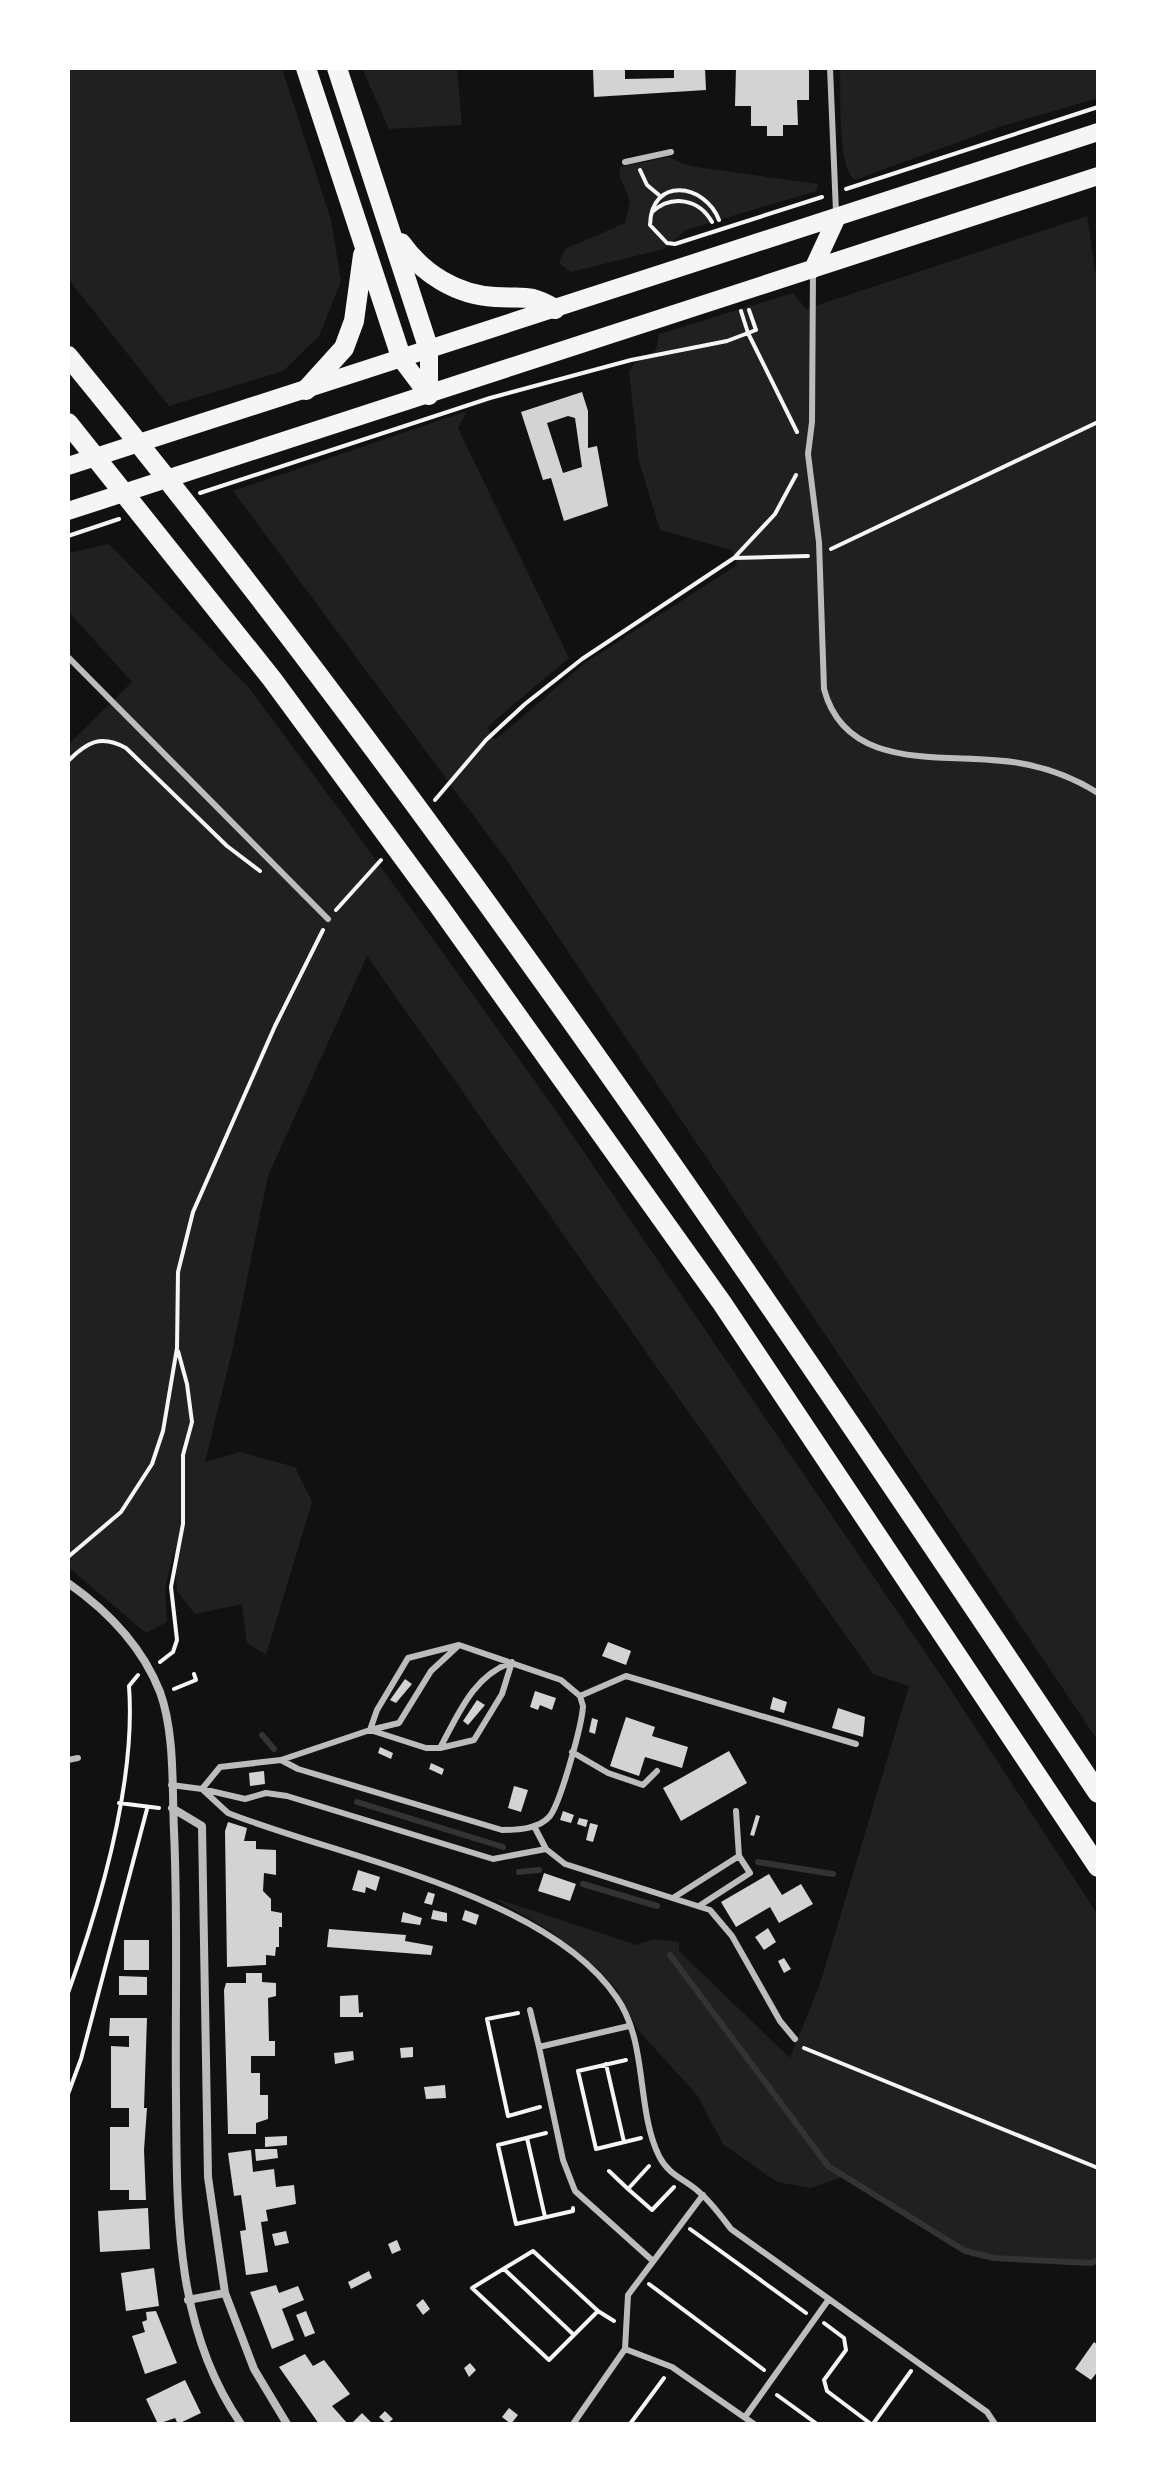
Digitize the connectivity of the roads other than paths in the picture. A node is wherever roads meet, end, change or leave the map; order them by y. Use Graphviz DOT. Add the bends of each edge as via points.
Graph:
graph roads {
  1 [pos="306,68"];
  2 [pos="337,68"];
  3 [pos="830,68"];
  4 [pos="1098,132"];
  5 [pos="671,152"];
  6 [pos="625,162"];
  7 [pos="1098,176"];
  8 [pos="837,217"];
  9 [pos="391,228"];
  10 [pos="363,243"];
  11 [pos="813,269"];
  12 [pos="555,309"];
  13 [pos="68,345"];
  14 [pos="429,350"];
  15 [pos="68,356"];
  16 [pos="402,360"];
  17 [pos="92,386"];
  18 [pos="306,390"];
  19 [pos="429,396"];
  20 [pos="68,423"];
  21 [pos="68,466"];
  22 [pos="68,511"];
  23 [pos="68,657"];
  24 [pos="1098,793"];
  25 [pos="328,919"];
  26 [pos="68,1583"];
  27 [pos="459,1645"];
  28 [pos="512,1662"];
  29 [pos="580,1696"];
  30 [pos="370,1730"];
  31 [pos="856,1744"];
  32 [pos="440,1748"];
  33 [pos="572,1752"];
  34 [pos="78,1758"];
  35 [pos="68,1760"];
  36 [pos="281,1760"];
  37 [pos="657,1771"];
  38 [pos="171,1785"];
  39 [pos="202,1789"];
  40 [pos="1098,1793"];
  41 [pos="172,1808"];
  42 [pos="736,1811"];
  43 [pos="534,1826"];
  44 [pos="546,1849"];
  45 [pos="739,1856"];
  46 [pos="1098,1867"];
  47 [pos="673,1898"];
  48 [pos="699,1906"];
  49 [pos="530,2010"];
  50 [pos="629,2026"];
  51 [pos="795,2039"];
  52 [pos="539,2047"];
  53 [pos="703,2195"];
  54 [pos="653,2261"];
  55 [pos="225,2293"];
  56 [pos="829,2299"];
  57 [pos="188,2300"];
  58 [pos="625,2349"];
  59 [pos="745,2417"];
  60 [pos="241,2424"];
  61 [pos="287,2424"];
  62 [pos="573,2424"];
  63 [pos="754,2424"];
  64 [pos="995,2424"];
  1 -- 10 [label="highway"];
  2 -- 9 [label="highway"];
  3 -- 8 [label="lane"];
  4 -- 8 [label="main road"];
  5 -- 6 [label="lane"];
  7 -- 11 [label="main road"];
  8 -- 11 [label="main road"];
  8 -- 12 [label="main road"];
  9 -- 12 [label="highway" via="416,263 445,283 471,294 533,296"];
  9 -- 14 [label="highway"];
  10 -- 16 [label="highway"];
  10 -- 18 [label="highway" via="362,279 344,348"];
  11 -- 19 [label="main road"];
  11 -- 24 [label="lane" via="808,454 819,555 824,689 840,725 876,749 1017,762 1064,774"];
  12 -- 14 [label="main road"];
  13 -- 17 [label="highway"];
  14 -- 16 [label="main road"];
  14 -- 19 [label="main road"];
  15 -- 17 [label="highway"];
  16 -- 18 [label="main road"];
  16 -- 19 [label="main road"];
  17 -- 40 [label="highway" via="472,881 759,1286"];
  18 -- 21 [label="main road"];
  19 -- 22 [label="main road"];
  20 -- 46 [label="highway" via="272,679 439,906 722,1303"];
  23 -- 25 [label="lane"];
  26 -- 38 [label="street" via="124,1630 148,1669 161,1695"];
  27 -- 28 [label="lane"];
  27 -- 30 [label="lane" via="431,1671 399,1723"];
  27 -- 30 [label="lane" via="408,1658"];
  28 -- 29 [label="lane" via="561,1680"];
  28 -- 32 [label="lane" via="480,1680"];
  28 -- 32 [label="lane" via="502,1694 474,1740"];
  29 -- 31 [label="lane" via="626,1676"];
  29 -- 33 [label="lane" via="582,1719"];
  30 -- 32 [label="lane"];
  30 -- 36 [label="lane"];
  33 -- 37 [label="lane" via="643,1785"];
  33 -- 43 [label="lane" via="550,1816"];
  34 -- 35 [label="lane"];
  36 -- 39 [label="lane" via="220,1767"];
  36 -- 43 [label="lane" via="502,1830"];
  38 -- 39 [label="lane"];
  38 -- 41 [label="street"];
  39 -- 44 [label="lane" via="245,1799 266,1793 287,1796 493,1859"];
  39 -- 50 [label="lane" via="240,1818 510,1911 562,1945 603,1981"];
  41 -- 55 [label="street" via="202,1826 208,2177"];
  41 -- 57 [label="street" via="177,2178"];
  42 -- 45 [label="lane"];
  43 -- 44 [label="lane"];
  44 -- 47 [label="lane" via="565,1864"];
  45 -- 47 [label="lane"];
  45 -- 48 [label="lane" via="750,1873"];
  47 -- 48 [label="lane"];
  48 -- 51 [label="lane" via="710,1910 732,1936"];
  49 -- 52 [label="lane"];
  50 -- 52 [label="lane"];
  50 -- 53 [label="lane" via="659,2156 676,2178"];
  52 -- 54 [label="lane" via="575,2191"];
  53 -- 54 [label="lane"];
  53 -- 56 [label="lane" via="731,2229"];
  54 -- 58 [label="lane" via="628,2295"];
  55 -- 57 [label="street"];
  55 -- 61 [label="street" via="254,2369"];
  56 -- 59 [label="lane"];
  56 -- 64 [label="lane" via="987,2412"];
  57 -- 60 [label="street" via="205,2357"];
  58 -- 59 [label="lane" via="672,2367"];
  58 -- 62 [label="lane"];
  59 -- 63 [label="lane"];
}
